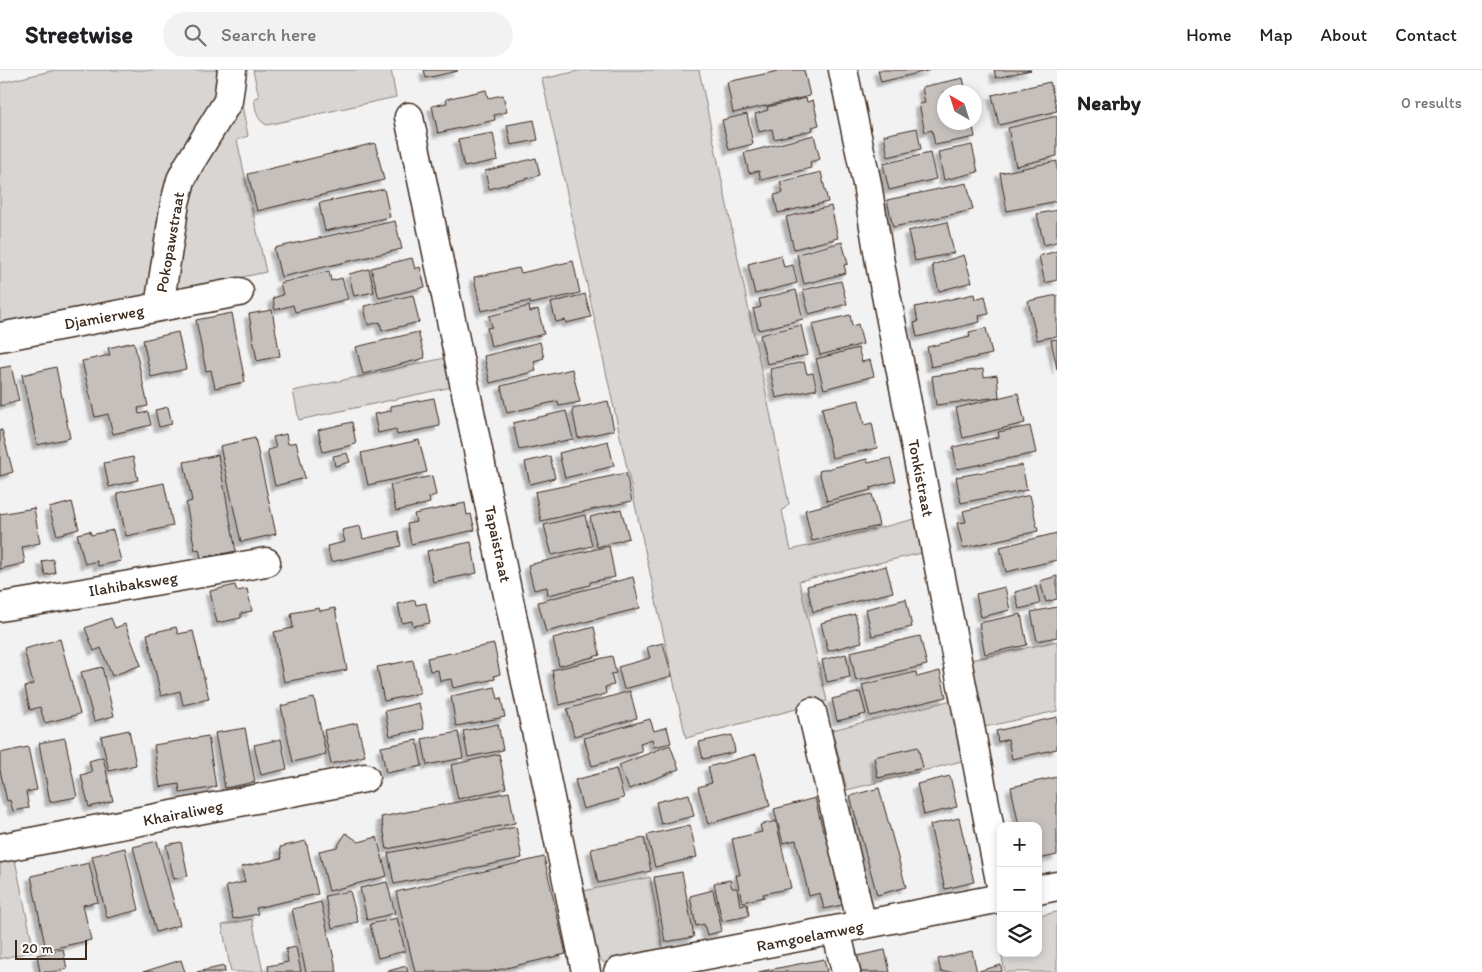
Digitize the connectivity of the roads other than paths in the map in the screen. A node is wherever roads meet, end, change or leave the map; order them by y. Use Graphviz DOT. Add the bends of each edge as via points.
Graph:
graph roads {
  1 [pos="232,70"];
  2 [pos="843,70"];
  3 [pos="409,117"];
  4 [pos="238,292"];
  5 [pos="159,307"];
  6 [pos="0,337"];
  7 [pos="266,562"];
  8 [pos="0,607"];
  9 [pos="812,712"];
  10 [pos="365,778"];
  11 [pos="0,848"];
  12 [pos="997,867"];
  13 [pos="1057,886"];
  14 [pos="1042,889"];
  15 [pos="997,899"];
  16 [pos="849,928"];
  17 [pos="654,969"];
  18 [pos="586,972"];
  19 [pos="618,972"];
  20 [pos="846,972"];
  1 -- 5 [label="street, Pokopawstraat" via="228,101 181,180"];
  2 -- 12 [label="street, Tonkistraat"];
  3 -- 18 [label="street, Tapaistraat"];
  4 -- 5 [label="street, Djamierweg"];
  5 -- 6 [label="street, Djamierweg"];
  7 -- 8 [label="street, Ilahibaksweg"];
  9 -- 16 [label="street"];
  10 -- 11 [label="street, Khairaliweg"];
  13 -- 14 [label="street"];
  15 -- 16 [label="street, Ramgoelamweg"];
  16 -- 17 [label="street, Ramgoelamweg"];
  16 -- 20 [label="street"];
  17 -- 19 [label="street, Ramgoelamweg"];
}
